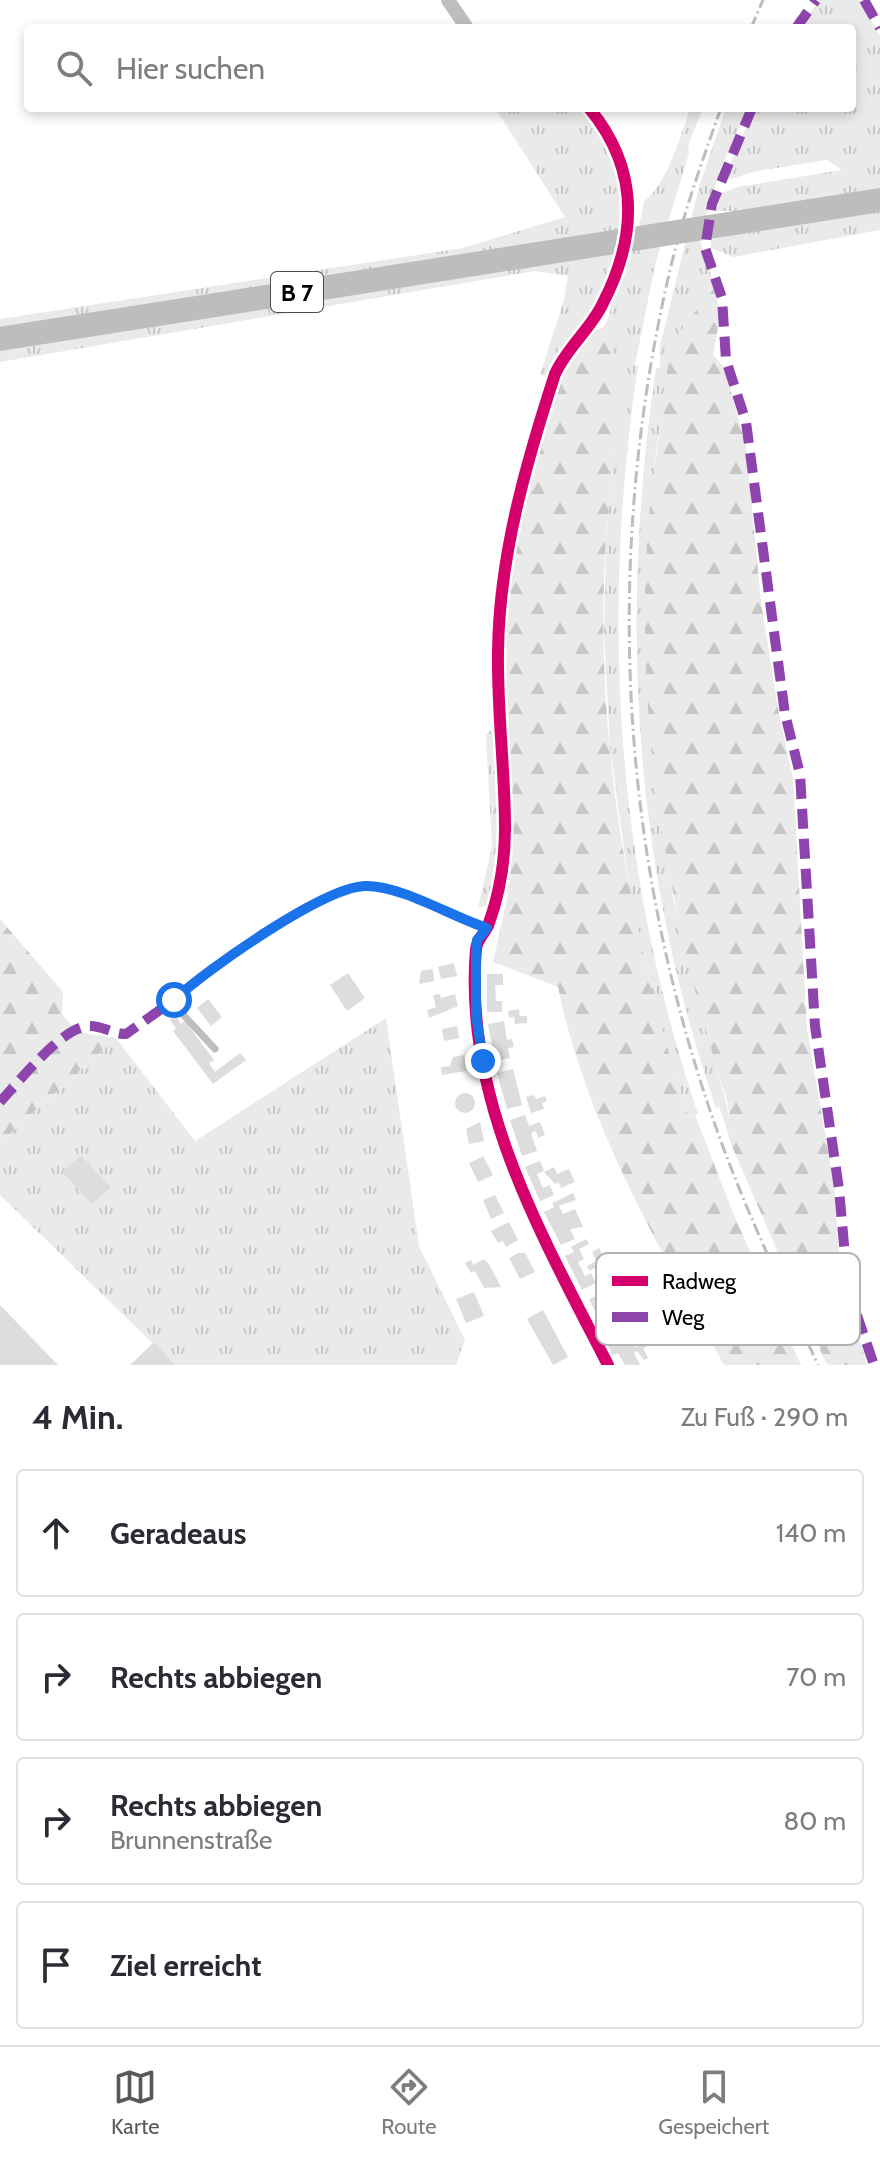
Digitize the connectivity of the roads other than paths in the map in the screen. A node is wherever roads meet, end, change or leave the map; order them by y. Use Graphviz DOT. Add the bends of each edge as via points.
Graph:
graph roads {
  1 [pos="448,0"];
  2 [pos="464,24"];
  3 [pos="592,112"];
  4 [pos="880,200"];
  5 [pos="0,339"];
  6 [pos="487,928"];
  7 [pos="215,1049"];
  8 [pos="596,1341"];
  9 [pos="598,1345"];
  10 [pos="608,1365"];
  1 -- 2 [label="street"];
  3 -- 6 [label="street" via="609,131 625,172 629,218 622,258 602,305 555,374 516,509 497,650 505,850"];
  4 -- 5 [label="highway, B 7"];
  6 -- 7 [label="lane" via="374,887 323,899 174,1000"];
  6 -- 8 [label="street" via="477,940 476,1014 495,1116 534,1220"];
  9 -- 10 [label="street"];
}
